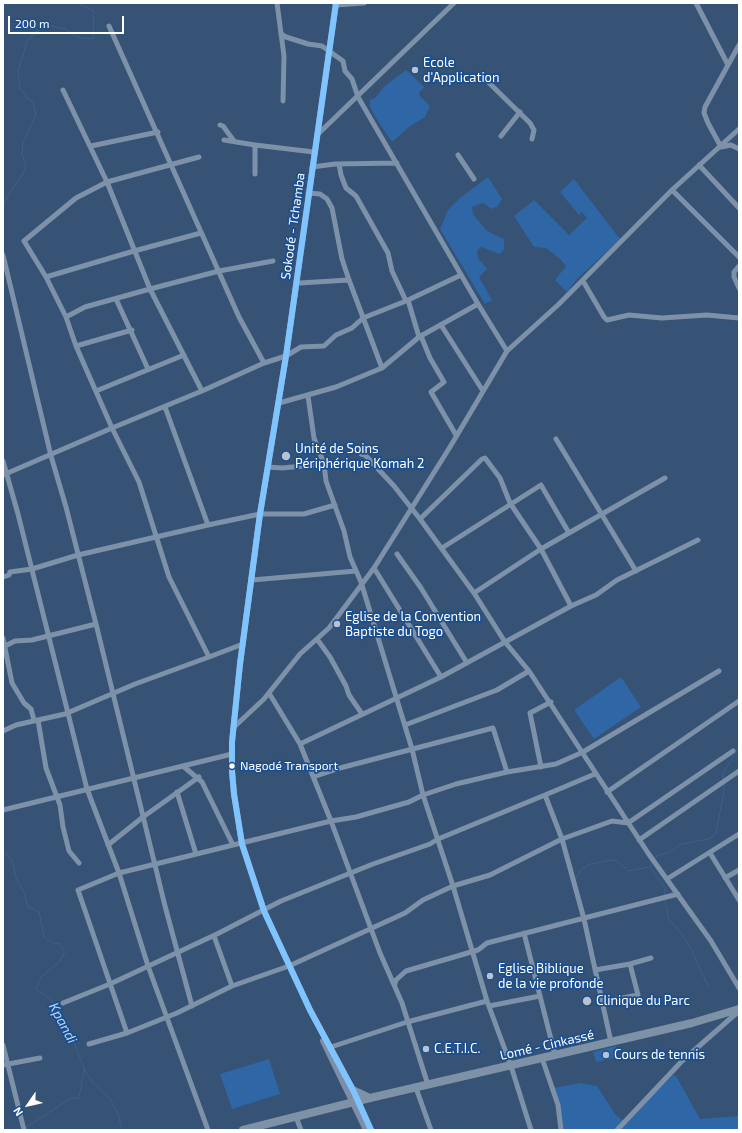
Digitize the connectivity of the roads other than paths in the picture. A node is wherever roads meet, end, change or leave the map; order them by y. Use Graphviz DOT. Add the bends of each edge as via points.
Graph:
graph roads {
  1 [pos="277,3"];
  2 [pos="364,3"];
  3 [pos="454,3"];
  4 [pos="696,3"];
  5 [pos="336,4"];
  6 [pos="109,26"];
  7 [pos="281,34"];
  8 [pos="739,46"];
  9 [pos="329,50"];
  10 [pos="728,64"];
  11 [pos="481,75"];
  12 [pos="64,90"];
  13 [pos="358,97"];
  14 [pos="284,101"];
  15 [pos="520,112"];
  16 [pos="220,125"];
  17 [pos="739,129"];
  18 [pos="158,132"];
  19 [pos="316,136"];
  20 [pos="501,136"];
  21 [pos="532,139"];
  22 [pos="224,140"];
  23 [pos="234,141"];
  24 [pos="255,145"];
  25 [pos="91,146"];
  26 [pos="722,147"];
  27 [pos="739,149"];
  28 [pos="314,152"];
  29 [pos="458,155"];
  30 [pos="199,157"];
  31 [pos="397,163"];
  32 [pos="339,164"];
  33 [pos="699,164"];
  34 [pos="170,166"];
  35 [pos="312,166"];
  36 [pos="255,174"];
  37 [pos="474,179"];
  38 [pos="107,182"];
  39 [pos="672,190"];
  40 [pos="308,193"];
  41 [pos="738,207"];
  42 [pos="201,233"];
  43 [pos="134,251"];
  44 [pos="3,255"];
  45 [pos="739,257"];
  46 [pos="273,261"];
  47 [pos="739,266"];
  48 [pos="218,271"];
  49 [pos="461,274"];
  50 [pos="46,277"];
  51 [pos="349,280"];
  52 [pos="583,281"];
  53 [pos="300,283"];
  54 [pos="739,288"];
  55 [pos="150,289"];
  56 [pos="116,299"];
  57 [pos="407,300"];
  58 [pos="478,304"];
  59 [pos="66,317"];
  60 [pos="363,318"];
  61 [pos="739,318"];
  62 [pos="441,324"];
  63 [pos="132,330"];
  64 [pos="420,336"];
  65 [pos="76,346"];
  66 [pos="507,351"];
  67 [pos="184,355"];
  68 [pos="286,356"];
  69 [pos="264,363"];
  70 [pos="382,368"];
  71 [pos="148,369"];
  72 [pos="96,391"];
  73 [pos="202,391"];
  74 [pos="483,391"];
  75 [pos="308,396"];
  76 [pos="278,403"];
  77 [pos="165,407"];
  78 [pos="112,428"];
  79 [pos="456,435"];
  80 [pos="556,439"];
  81 [pos="361,454"];
  82 [pos="51,456"];
  83 [pos="3,461"];
  84 [pos="324,464"];
  85 [pos="268,466"];
  86 [pos="5,475"];
  87 [pos="665,478"];
  88 [pos="510,503"];
  89 [pos="335,505"];
  90 [pos="412,509"];
  91 [pos="260,514"];
  92 [pos="602,515"];
  93 [pos="420,519"];
  94 [pos="208,525"];
  95 [pos="569,533"];
  96 [pos="155,537"];
  97 [pos="698,540"];
  98 [pos="442,548"];
  99 [pos="541,549"];
  100 [pos="397,554"];
  101 [pos="78,555"];
  102 [pos="374,568"];
  103 [pos="32,569"];
  104 [pos="356,571"];
  105 [pos="636,571"];
  106 [pos="3,577"];
  107 [pos="252,580"];
  108 [pos="361,582"];
  109 [pos="474,593"];
  110 [pos="571,606"];
  111 [pos="96,624"];
  112 [pos="49,636"];
  113 [pos="3,638"];
  114 [pos="317,639"];
  115 [pos="505,642"];
  116 [pos="243,644"];
  117 [pos="6,646"];
  118 [pos="209,657"];
  119 [pos="467,664"];
  120 [pos="529,671"];
  121 [pos="718,671"];
  122 [pos="441,677"];
  123 [pos="268,693"];
  124 [pos="113,694"];
  125 [pos="397,698"];
  126 [pos="739,701"];
  127 [pos="551,702"];
  128 [pos="68,712"];
  129 [pos="362,714"];
  130 [pos="36,720"];
  131 [pos="405,725"];
  132 [pos="234,728"];
  133 [pos="3,731"];
  134 [pos="300,744"];
  135 [pos="412,749"];
  136 [pos="733,751"];
  137 [pos="583,752"];
  138 [pos="232,754"];
  139 [pos="183,766"];
  140 [pos="541,767"];
  141 [pos="739,771"];
  142 [pos="507,772"];
  143 [pos="595,774"];
  144 [pos="198,777"];
  145 [pos="313,777"];
  146 [pos="133,779"];
  147 [pos="87,789"];
  148 [pos="176,792"];
  149 [pos="607,792"];
  150 [pos="423,795"];
  151 [pos="545,795"];
  152 [pos="56,796"];
  153 [pos="3,810"];
  154 [pos="143,817"];
  155 [pos="331,821"];
  156 [pos="628,823"];
  157 [pos="739,834"];
  158 [pos="438,839"];
  159 [pos="562,839"];
  160 [pos="639,840"];
  161 [pos="242,844"];
  162 [pos="108,845"];
  163 [pos="233,845"];
  164 [pos="710,853"];
  165 [pos="196,854"];
  166 [pos="79,863"];
  167 [pos="155,864"];
  168 [pos="739,870"];
  169 [pos="119,873"];
  170 [pos="351,873"];
  171 [pos="725,878"];
  172 [pos="667,879"];
  173 [pos="453,886"];
  174 [pos="678,894"];
  175 [pos="739,900"];
  176 [pos="264,911"];
  177 [pos="584,919"];
  178 [pos="371,929"];
  179 [pos="524,934"];
  180 [pos="214,936"];
  181 [pos="472,951"];
  182 [pos="178,952"];
  183 [pos="651,958"];
  184 [pos="630,964"];
  185 [pos="148,966"];
  186 [pos="289,966"];
  187 [pos="595,970"];
  188 [pos="110,984"];
  189 [pos="395,984"];
  190 [pos="232,986"];
  191 [pos="739,988"];
  192 [pos="540,996"];
  193 [pos="602,1002"];
  194 [pos="64,1003"];
  195 [pos="488,1003"];
  196 [pos="192,1006"];
  197 [pos="310,1010"];
  198 [pos="739,1010"];
  199 [pos="167,1017"];
  200 [pos="407,1022"];
  201 [pos="127,1033"];
  202 [pos="611,1042"];
  203 [pos="89,1044"];
  204 [pos="3,1045"];
  205 [pos="331,1047"];
  206 [pos="555,1055"];
  207 [pos="40,1058"];
  208 [pos="542,1058"];
  209 [pos="5,1065"];
  210 [pos="511,1066"];
  211 [pos="428,1085"];
  212 [pos="416,1088"];
  213 [pos="353,1090"];
  214 [pos="370,1098"];
  215 [pos="356,1102"];
  216 [pos="296,1117"];
  217 [pos="24,1130"];
  218 [pos="208,1130"];
  219 [pos="243,1130"];
  220 [pos="301,1130"];
  221 [pos="366,1130"];
  222 [pos="371,1130"];
  223 [pos="431,1130"];
  224 [pos="531,1130"];
  225 [pos="561,1130"];
  226 [pos="617,1130"];
  1 -- 7 [label="street"];
  2 -- 5 [label="street"];
  3 -- 13 [label="street"];
  4 -- 10 [label="street"];
  5 -- 9 [label="main road, Sokodé - Tchamba"];
  6 -- 18 [label="street"];
  7 -- 9 [label="street"];
  7 -- 14 [label="street" via="284,56"];
  8 -- 10 [label="street"];
  9 -- 13 [label="street" via="343,61"];
  9 -- 19 [label="main road, Sokodé - Tchamba"];
  10 -- 26 [label="street" via="705,107 704,114"];
  11 -- 15 [label="street"];
  12 -- 25 [label="street"];
  13 -- 19 [label="street"];
  13 -- 31 [label="street"];
  15 -- 20 [label="street"];
  15 -- 21 [label="street" via="534,130"];
  16 -- 23 [label="street"];
  17 -- 26 [label="street"];
  18 -- 25 [label="street"];
  18 -- 34 [label="street"];
  19 -- 28 [label="main road, Sokodé - Tchamba"];
  22 -- 23 [label="street"];
  23 -- 24 [label="street"];
  24 -- 28 [label="street"];
  24 -- 36 [label="street"];
  25 -- 38 [label="street"];
  26 -- 27 [label="street" via="731,145"];
  26 -- 33 [label="street"];
  28 -- 35 [label="main road, Sokodé - Tchamba"];
  29 -- 37 [label="street"];
  30 -- 34 [label="street"];
  31 -- 32 [label="street"];
  31 -- 49 [label="street"];
  32 -- 35 [label="street"];
  32 -- 57 [label="street" via="346,188 356,196 388,254 392,271"];
  33 -- 39 [label="street"];
  33 -- 41 [label="street"];
  34 -- 38 [label="street"];
  34 -- 42 [label="street"];
  35 -- 40 [label="main road, Sokodé - Tchamba"];
  38 -- 43 [label="street"];
  38 -- 50 [label="street" via="76,198 24,241"];
  39 -- 45 [label="street"];
  39 -- 52 [label="street"];
  40 -- 51 [label="street" via="320,194 332,208"];
  40 -- 68 [label="main road, Sokodé - Tchamba"];
  42 -- 43 [label="street"];
  42 -- 48 [label="street"];
  43 -- 50 [label="street"];
  43 -- 55 [label="street"];
  44 -- 82 [label="street"];
  46 -- 48 [label="street"];
  47 -- 54 [label="street" via="734,272"];
  48 -- 55 [label="street"];
  48 -- 69 [label="street"];
  49 -- 57 [label="street"];
  49 -- 58 [label="street"];
  50 -- 59 [label="street"];
  51 -- 53 [label="street"];
  51 -- 60 [label="street"];
  52 -- 61 [label="street" via="607,320 629,315 666,318 707,315"];
  52 -- 66 [label="street"];
  55 -- 56 [label="street"];
  55 -- 67 [label="street"];
  56 -- 59 [label="street" via="85,307"];
  56 -- 63 [label="street"];
  57 -- 60 [label="street"];
  57 -- 64 [label="street"];
  58 -- 62 [label="street"];
  58 -- 66 [label="street"];
  59 -- 65 [label="street"];
  60 -- 68 [label="street" via="324,346 301,347"];
  60 -- 70 [label="street"];
  62 -- 64 [label="street"];
  62 -- 74 [label="street"];
  63 -- 65 [label="street"];
  63 -- 71 [label="street"];
  64 -- 70 [label="street"];
  64 -- 79 [label="street" via="444,382 431,392"];
  65 -- 72 [label="street"];
  66 -- 74 [label="street"];
  67 -- 71 [label="street"];
  67 -- 73 [label="street"];
  68 -- 69 [label="street"];
  68 -- 76 [label="main road, Sokodé - Tchamba"];
  69 -- 73 [label="street"];
  70 -- 75 [label="street"];
  71 -- 72 [label="street"];
  72 -- 78 [label="street"];
  73 -- 77 [label="street"];
  74 -- 79 [label="street"];
  75 -- 76 [label="street"];
  75 -- 84 [label="street" via="314,438"];
  76 -- 85 [label="main road, Sokodé - Tchamba"];
  77 -- 78 [label="street"];
  77 -- 94 [label="street"];
  78 -- 82 [label="street"];
  78 -- 96 [label="street" via="139,482"];
  79 -- 90 [label="street"];
  80 -- 92 [label="street"];
  81 -- 90 [label="street" via="365,455"];
  82 -- 86 [label="street"];
  82 -- 101 [label="street"];
  83 -- 86 [label="street"];
  84 -- 85 [label="street" via="282,468"];
  84 -- 89 [label="street" via="326,481"];
  85 -- 91 [label="main road, Sokodé - Tchamba"];
  86 -- 103 [label="street"];
  87 -- 92 [label="street"];
  88 -- 93 [label="street" via="500,478 485,458"];
  88 -- 95 [label="street" via="541,484"];
  88 -- 98 [label="street"];
  88 -- 99 [label="street"];
  89 -- 91 [label="street" via="304,514"];
  89 -- 104 [label="street"];
  90 -- 93 [label="street"];
  90 -- 102 [label="street"];
  91 -- 94 [label="street"];
  91 -- 107 [label="main road, Sokodé - Tchamba"];
  92 -- 95 [label="street"];
  92 -- 105 [label="street"];
  93 -- 98 [label="street"];
  94 -- 96 [label="street"];
  95 -- 99 [label="street"];
  96 -- 101 [label="street"];
  96 -- 118 [label="street" via="169,577"];
  97 -- 105 [label="street"];
  98 -- 109 [label="street"];
  99 -- 109 [label="street"];
  99 -- 110 [label="street"];
  100 -- 119 [label="street"];
  101 -- 103 [label="street"];
  101 -- 111 [label="street"];
  102 -- 108 [label="street"];
  102 -- 122 [label="street"];
  103 -- 106 [label="street" via="10,572"];
  103 -- 112 [label="street"];
  104 -- 107 [label="street"];
  104 -- 108 [label="street"];
  105 -- 110 [label="street" via="617,580 596,595"];
  107 -- 116 [label="main road, Sokodé - Tchamba"];
  108 -- 114 [label="street" via="329,628"];
  108 -- 125 [label="street"];
  109 -- 115 [label="street"];
  110 -- 115 [label="street"];
  111 -- 112 [label="street"];
  111 -- 124 [label="street"];
  112 -- 117 [label="street" via="15,641"];
  112 -- 128 [label="street"];
  113 -- 117 [label="street"];
  114 -- 123 [label="street" via="300,654"];
  114 -- 129 [label="street"];
  115 -- 119 [label="street"];
  115 -- 120 [label="street"];
  116 -- 118 [label="street"];
  116 -- 132 [label="main road, Sokodé - Tchamba"];
  117 -- 130 [label="street" via="12,683"];
  118 -- 124 [label="street"];
  119 -- 122 [label="street"];
  120 -- 127 [label="street"];
  120 -- 131 [label="street" via="497,690"];
  121 -- 137 [label="street"];
  122 -- 125 [label="street"];
  123 -- 132 [label="street"];
  123 -- 134 [label="street"];
  124 -- 128 [label="street"];
  124 -- 146 [label="street"];
  125 -- 129 [label="street"];
  125 -- 131 [label="street"];
  126 -- 149 [label="street"];
  127 -- 137 [label="street"];
  127 -- 140 [label="street" via="530,713"];
  128 -- 130 [label="street"];
  128 -- 147 [label="street"];
  129 -- 134 [label="street"];
  130 -- 133 [label="street"];
  130 -- 152 [label="street" via="46,768"];
  131 -- 135 [label="street"];
  132 -- 138 [label="main road, Sokodé - Tchamba"];
  134 -- 145 [label="street"];
  135 -- 142 [label="street" via="493,728"];
  135 -- 145 [label="street"];
  135 -- 150 [label="street"];
  136 -- 156 [label="street"];
  137 -- 140 [label="street" via="556,764"];
  137 -- 143 [label="street"];
  138 -- 139 [label="street"];
  138 -- 161 [label="main road, Sokodé - Tchamba" via="234,794"];
  139 -- 144 [label="street"];
  139 -- 146 [label="street"];
  140 -- 142 [label="street"];
  141 -- 160 [label="street"];
  142 -- 150 [label="street"];
  143 -- 149 [label="street"];
  143 -- 151 [label="street"];
  144 -- 148 [label="street"];
  144 -- 163 [label="street"];
  145 -- 155 [label="street"];
  146 -- 147 [label="street"];
  146 -- 154 [label="street"];
  147 -- 152 [label="street"];
  147 -- 162 [label="street"];
  148 -- 154 [label="street"];
  148 -- 165 [label="street"];
  149 -- 156 [label="street"];
  150 -- 155 [label="street" via="409,802 356,817"];
  150 -- 158 [label="street"];
  151 -- 158 [label="street"];
  151 -- 159 [label="street"];
  152 -- 153 [label="street"];
  152 -- 166 [label="street" via="69,851"];
  154 -- 162 [label="street"];
  154 -- 167 [label="street"];
  155 -- 161 [label="street"];
  155 -- 170 [label="street"];
  156 -- 159 [label="street" via="612,821"];
  156 -- 160 [label="street"];
  157 -- 164 [label="street"];
  158 -- 170 [label="street"];
  158 -- 173 [label="street"];
  159 -- 173 [label="street" via="490,874"];
  159 -- 177 [label="street"];
  160 -- 172 [label="street"];
  161 -- 163 [label="street"];
  161 -- 176 [label="main road, Sokodé - Tchamba"];
  162 -- 169 [label="street"];
  163 -- 165 [label="street"];
  164 -- 171 [label="street"];
  164 -- 172 [label="street"];
  165 -- 167 [label="street"];
  167 -- 169 [label="street"];
  167 -- 182 [label="street"];
  168 -- 171 [label="street"];
  169 -- 185 [label="street"];
  169 -- 188 [label="street" via="78,890"];
  170 -- 176 [label="street" via="281,901"];
  170 -- 178 [label="street"];
  171 -- 175 [label="street"];
  172 -- 174 [label="street"];
  173 -- 178 [label="street"];
  173 -- 181 [label="street"];
  174 -- 177 [label="street"];
  174 -- 191 [label="street" via="711,941"];
  176 -- 180 [label="street"];
  176 -- 186 [label="main road, Sokodé - Tchamba"];
  177 -- 179 [label="street"];
  177 -- 187 [label="street"];
  178 -- 186 [label="street"];
  178 -- 189 [label="street" via="387,971"];
  179 -- 181 [label="street" via="487,942 478,950"];
  179 -- 192 [label="street"];
  180 -- 182 [label="street"];
  180 -- 190 [label="street"];
  181 -- 189 [label="street" via="406,971"];
  181 -- 195 [label="street"];
  182 -- 185 [label="street"];
  182 -- 196 [label="street"];
  183 -- 184 [label="street"];
  184 -- 187 [label="street"];
  184 -- 193 [label="street" via="638,995"];
  185 -- 188 [label="street"];
  185 -- 199 [label="street"];
  186 -- 190 [label="street"];
  186 -- 197 [label="main road, Sokodé - Tchamba"];
  187 -- 193 [label="street"];
  188 -- 194 [label="street"];
  188 -- 201 [label="street"];
  189 -- 200 [label="street"];
  190 -- 196 [label="street"];
  192 -- 195 [label="street"];
  192 -- 206 [label="street"];
  193 -- 202 [label="street"];
  195 -- 200 [label="street"];
  195 -- 210 [label="street"];
  196 -- 199 [label="street"];
  197 -- 205 [label="main road, Sokodé - Tchamba"];
  197 -- 215 [label="main road, Sokodé - Tchamba"];
  198 -- 202 [label="highway, Lomé - Cinkassé"];
  198 -- 226 [label="street" via="682,1061"];
  199 -- 201 [label="street"];
  199 -- 218 [label="street"];
  200 -- 205 [label="street"];
  200 -- 211 [label="street"];
  201 -- 203 [label="street"];
  202 -- 206 [label="highway, Lomé - Cinkassé"];
  204 -- 209 [label="street"];
  205 -- 213 [label="main road, Sokodé - Tchamba"];
  206 -- 208 [label="highway, Lomé - Cinkassé"];
  207 -- 209 [label="street"];
  208 -- 210 [label="highway, Lomé - Cinkassé"];
  208 -- 225 [label="street" via="558,1105"];
  209 -- 217 [label="street"];
  210 -- 211 [label="highway, Lomé - Cinkassé"];
  210 -- 224 [label="street"];
  211 -- 212 [label="highway, Lomé - Cinkassé"];
  212 -- 214 [label="highway, Lomé - Cinkassé"];
  212 -- 223 [label="street"];
  213 -- 214 [label="highway"];
  213 -- 215 [label="main road, Sokodé - Tchamba"];
  214 -- 215 [label="highway, Lomé - Cinkassé"];
  215 -- 216 [label="highway, Lomé - Cinkassé"];
  215 -- 221 [label="main road"];
  215 -- 222 [label="main road"];
  216 -- 219 [label="highway, Lomé - Cinkassé"];
  216 -- 220 [label="street"];
}
